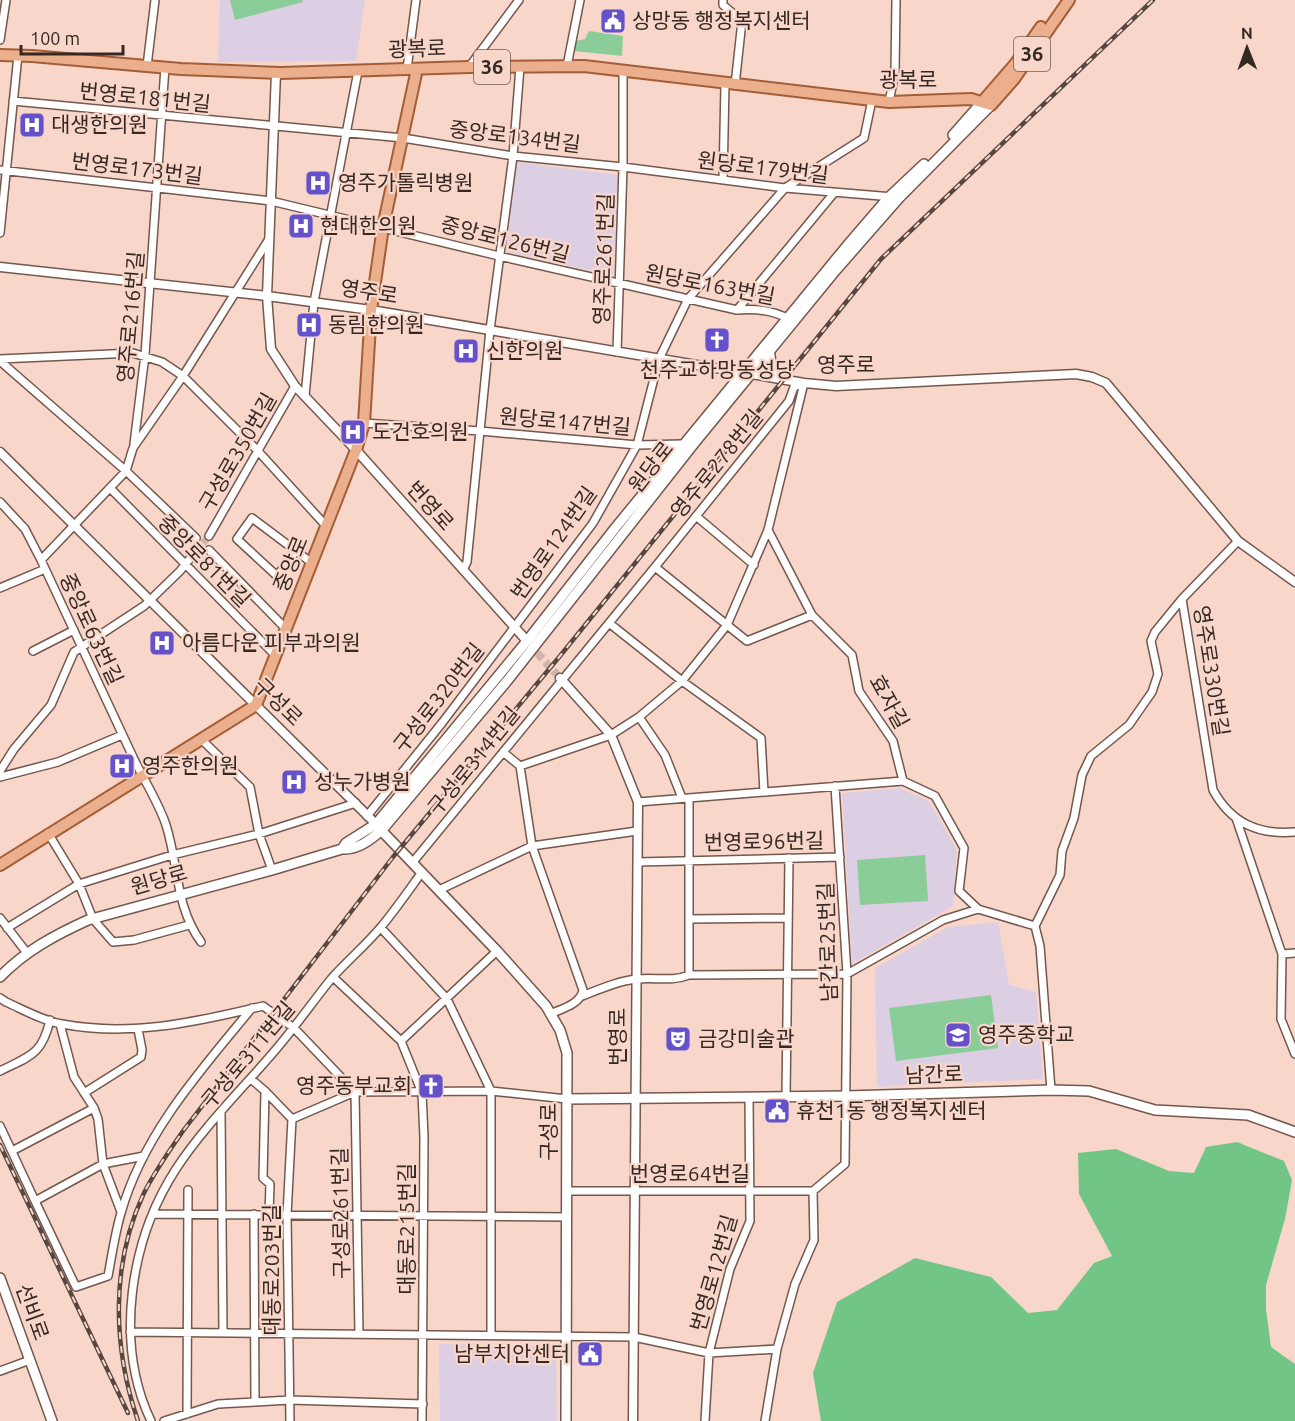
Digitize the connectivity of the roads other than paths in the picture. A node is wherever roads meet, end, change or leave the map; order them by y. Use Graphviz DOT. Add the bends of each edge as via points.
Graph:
graph roads {
  1 [pos="6,0"];
  2 [pos="155,0"];
  3 [pos="416,0"];
  4 [pos="519,0"];
  5 [pos="580,0"];
  6 [pos="723,0"];
  7 [pos="896,0"];
  8 [pos="1060,0"];
  9 [pos="1069,0"];
  10 [pos="0,40"];
  11 [pos="0,55"];
  12 [pos="18,55"];
  13 [pos="147,66"];
  14 [pos="567,66"];
  15 [pos="165,67"];
  16 [pos="469,67"];
  17 [pos="520,67"];
  18 [pos="412,69"];
  19 [pos="358,71"];
  20 [pos="623,72"];
  21 [pos="276,73"];
  22 [pos="730,84"];
  23 [pos="13,100"];
  24 [pos="872,100"];
  25 [pos="889,102"];
  26 [pos="987,103"];
  27 [pos="162,116"];
  28 [pos="274,127"];
  29 [pos="346,133"];
  30 [pos="403,138"];
  31 [pos="513,156"];
  32 [pos="623,167"];
  33 [pos="3,170"];
  34 [pos="723,180"];
  35 [pos="785,188"];
  36 [pos="157,189"];
  37 [pos="834,193"];
  38 [pos="888,197"];
  39 [pos="899,198"];
  40 [pos="271,201"];
  41 [pos="331,215"];
  42 [pos="383,227"];
  43 [pos="0,232"];
  44 [pos="269,238"];
  45 [pos="499,256"];
  46 [pos="0,267"];
  47 [pos="151,284"];
  48 [pos="619,284"];
  49 [pos="235,292"];
  50 [pos="267,296"];
  51 [pos="688,299"];
  52 [pos="314,302"];
  53 [pos="371,310"];
  54 [pos="737,310"];
  55 [pos="791,320"];
  56 [pos="490,330"];
  57 [pos="617,352"];
  58 [pos="770,352"];
  59 [pos="145,355"];
  60 [pos="658,359"];
  61 [pos="0,360"];
  62 [pos="748,373"];
  63 [pos="183,376"];
  64 [pos="779,379"];
  65 [pos="804,383"];
  66 [pos="295,386"];
  67 [pos="305,396"];
  68 [pos="364,423"];
  69 [pos="480,431"];
  70 [pos="684,444"];
  71 [pos="637,445"];
  72 [pos="133,448"];
  73 [pos="356,450"];
  74 [pos="258,451"];
  75 [pos="0,452"];
  76 [pos="126,471"];
  77 [pos="110,488"];
  78 [pos="0,502"];
  79 [pos="696,516"];
  80 [pos="74,525"];
  81 [pos="327,527"];
  82 [pos="768,530"];
  83 [pos="209,536"];
  84 [pos="196,538"];
  85 [pos="1238,541"];
  86 [pos="209,550"];
  87 [pos="196,551"];
  88 [pos="296,551"];
  89 [pos="41,560"];
  90 [pos="312,563"];
  91 [pos="754,565"];
  92 [pos="185,566"];
  93 [pos="655,567"];
  94 [pos="45,570"];
  95 [pos="463,570"];
  96 [pos="1295,582"];
  97 [pos="0,588"];
  98 [pos="1182,599"];
  99 [pos="150,601"];
  100 [pos="812,615"];
  101 [pos="609,623"];
  102 [pos="727,625"];
  103 [pos="514,627"];
  104 [pos="286,629"];
  105 [pos="74,630"];
  106 [pos="527,641"];
  107 [pos="82,646"];
  108 [pos="33,651"];
  109 [pos="276,656"];
  110 [pos="561,679"];
  111 [pos="682,681"];
  112 [pos="256,705"];
  113 [pos="639,717"];
  114 [pos="122,735"];
  115 [pos="611,735"];
  116 [pos="201,739"];
  117 [pos="503,752"];
  118 [pos="520,766"];
  119 [pos="0,771"];
  120 [pos="141,776"];
  121 [pos="0,777"];
  122 [pos="903,781"];
  123 [pos="835,786"];
  124 [pos="764,792"];
  125 [pos="686,798"];
  126 [pos="638,802"];
  127 [pos="356,803"];
  128 [pos="367,816"];
  129 [pos="1236,818"];
  130 [pos="379,827"];
  131 [pos="637,831"];
  132 [pos="1295,832"];
  133 [pos="48,833"];
  134 [pos="259,834"];
  135 [pos="532,846"];
  136 [pos="172,855"];
  137 [pos="840,857"];
  138 [pos="789,858"];
  139 [pos="689,861"];
  140 [pos="412,862"];
  141 [pos="638,862"];
  142 [pos="0,865"];
  143 [pos="272,870"];
  144 [pos="422,872"];
  145 [pos="79,884"];
  146 [pos="439,890"];
  147 [pos="180,894"];
  148 [pos="978,909"];
  149 [pos="0,918"];
  150 [pos="788,918"];
  151 [pos="93,919"];
  152 [pos="689,919"];
  153 [pos="189,925"];
  154 [pos="1035,926"];
  155 [pos="7,928"];
  156 [pos="381,928"];
  157 [pos="201,942"];
  158 [pos="497,951"];
  159 [pos="27,953"];
  160 [pos="1295,953"];
  161 [pos="1282,954"];
  162 [pos="788,974"];
  163 [pos="847,974"];
  164 [pos="689,975"];
  165 [pos="0,977"];
  166 [pos="333,977"];
  167 [pos="637,979"];
  168 [pos="582,996"];
  169 [pos="0,998"];
  170 [pos="447,999"];
  171 [pos="252,1008"];
  172 [pos="550,1014"];
  173 [pos="50,1020"];
  174 [pos="60,1024"];
  175 [pos="294,1028"];
  176 [pos="138,1029"];
  177 [pos="401,1041"];
  178 [pos="1295,1054"];
  179 [pos="0,1071"];
  180 [pos="250,1079"];
  181 [pos="1051,1090"];
  182 [pos="265,1091"];
  183 [pos="491,1091"];
  184 [pos="355,1092"];
  185 [pos="84,1093"];
  186 [pos="422,1093"];
  187 [pos="786,1096"];
  188 [pos="846,1096"];
  189 [pos="749,1097"];
  190 [pos="636,1098"];
  191 [pos="567,1099"];
  192 [pos="94,1108"];
  193 [pos="221,1112"];
  194 [pos="292,1119"];
  195 [pos="0,1126"];
  196 [pos="1295,1132"];
  197 [pos="12,1151"];
  198 [pos="144,1155"];
  199 [pos="103,1164"];
  200 [pos="188,1190"];
  201 [pos="749,1190"];
  202 [pos="567,1191"];
  203 [pos="635,1191"];
  204 [pos="813,1191"];
  205 [pos="35,1201"];
  206 [pos="121,1212"];
  207 [pos="153,1214"];
  208 [pos="188,1214"];
  209 [pos="223,1214"];
  210 [pos="254,1214"];
  211 [pos="270,1215"];
  212 [pos="287,1215"];
  213 [pos="358,1215"];
  214 [pos="423,1216"];
  215 [pos="492,1216"];
  216 [pos="566,1217"];
  217 [pos="0,1278"];
  218 [pos="130,1332"];
  219 [pos="187,1332"];
  220 [pos="223,1333"];
  221 [pos="254,1333"];
  222 [pos="288,1333"];
  223 [pos="359,1334"];
  224 [pos="424,1335"];
  225 [pos="491,1336"];
  226 [pos="566,1336"];
  227 [pos="634,1337"];
  228 [pos="777,1349"];
  229 [pos="709,1353"];
  230 [pos="30,1360"];
  231 [pos="0,1371"];
  232 [pos="290,1401"];
  233 [pos="255,1402"];
  234 [pos="423,1404"];
  235 [pos="187,1414"];
  236 [pos="52,1421"];
  237 [pos="151,1421"];
  238 [pos="164,1421"];
  239 [pos="290,1421"];
  240 [pos="422,1421"];
  241 [pos="566,1421"];
  242 [pos="633,1421"];
  243 [pos="705,1421"];
  244 [pos="765,1421"];
  1 -- 10 [label="street"];
  2 -- 13 [label="street"];
  3 -- 18 [label="street"];
  4 -- 16 [label="street"];
  5 -- 14 [label="street"];
  6 -- 22 [label="street" via="723,5 742,21"];
  7 -- 25 [label="street" via="895,72"];
  8 -- 26 [label="main road, 원당로 / 36"];
  9 -- 26 [label="main road, 원당로 / 36" via="1014,79"];
  11 -- 12 [label="main road, 광복로 / 36"];
  12 -- 13 [label="main road, 광복로 / 36"];
  12 -- 23 [label="street"];
  13 -- 15 [label="main road, 광복로 / 36"];
  14 -- 17 [label="main road, 광복로 / 36"];
  14 -- 20 [label="main road, 광복로 / 36"];
  15 -- 21 [label="main road, 광복로 / 36"];
  15 -- 27 [label="street, 영주로216번길"];
  16 -- 17 [label="main road, 광복로 / 36"];
  16 -- 18 [label="main road, 광복로 / 36"];
  17 -- 31 [label="street"];
  18 -- 19 [label="main road, 광복로 / 36"];
  18 -- 30 [label="main road, 중앙로"];
  19 -- 21 [label="main road, 광복로 / 36"];
  19 -- 29 [label="street"];
  20 -- 22 [label="main road, 광복로 / 36"];
  20 -- 32 [label="street, 영주로261번길"];
  21 -- 28 [label="street, 번영로"];
  22 -- 24 [label="main road, 광복로 / 36"];
  22 -- 34 [label="street"];
  23 -- 27 [label="street, 번영로181번길"];
  23 -- 33 [label="street"];
  24 -- 25 [label="main road, 광복로 / 36"];
  24 -- 35 [label="street, 번영로124번길" via="864,138"];
  25 -- 26 [label="main road, 광복로 / 36" via="960,99"];
  26 -- 38 [label="main road, 원당로"];
  26 -- 39 [label="main road, 원당로"];
  27 -- 28 [label="street, 번영로181번길"];
  27 -- 36 [label="street, 영주로216번길"];
  28 -- 29 [label="street"];
  28 -- 40 [label="street, 번영로"];
  29 -- 30 [label="street"];
  29 -- 41 [label="street"];
  30 -- 31 [label="street, 중앙로134번길"];
  30 -- 42 [label="main road, 중앙로"];
  31 -- 32 [label="street, 중앙로134번길"];
  31 -- 45 [label="street"];
  32 -- 34 [label="street, 원당로179번길"];
  32 -- 48 [label="street, 영주로261번길"];
  33 -- 36 [label="street, 번영로173번길"];
  33 -- 43 [label="street"];
  34 -- 35 [label="street, 원당로179번길"];
  35 -- 37 [label="street, 원당로179번길"];
  35 -- 51 [label="street, 번영로124번길"];
  36 -- 40 [label="street, 번영로173번길"];
  36 -- 47 [label="street, 영주로216번길"];
  37 -- 38 [label="street, 원당로179번길"];
  37 -- 54 [label="street"];
  38 -- 39 [label="street, 원당로179번길"];
  38 -- 55 [label="main road, 원당로"];
  39 -- 55 [label="main road, 원당로"];
  40 -- 41 [label="street"];
  40 -- 44 [label="street, 번영로"];
  41 -- 42 [label="street"];
  41 -- 52 [label="street"];
  42 -- 45 [label="street, 중앙로126번길"];
  42 -- 53 [label="main road, 중앙로"];
  44 -- 49 [label="street"];
  44 -- 50 [label="street, 번영로"];
  45 -- 48 [label="street, 중앙로126번길"];
  45 -- 56 [label="street"];
  46 -- 47 [label="street, 영주로"];
  47 -- 49 [label="street, 영주로"];
  47 -- 59 [label="street, 영주로216번길"];
  48 -- 51 [label="street, 원당로163번길"];
  48 -- 57 [label="street, 영주로261번길"];
  49 -- 50 [label="street, 영주로"];
  49 -- 63 [label="street"];
  50 -- 52 [label="street, 영주로"];
  50 -- 66 [label="street, 번영로" via="271,349"];
  51 -- 54 [label="street, 원당로163번길"];
  51 -- 60 [label="street, 번영로124번길"];
  52 -- 53 [label="street, 영주로"];
  52 -- 67 [label="street, 영주로"];
  53 -- 56 [label="street, 영주로"];
  53 -- 68 [label="main road, 중앙로"];
  54 -- 55 [label="street, 원당로163번길" via="754,308"];
  55 -- 58 [label="main road, 원당로"];
  55 -- 62 [label="main road, 원당로"];
  56 -- 57 [label="street, 영주로"];
  56 -- 69 [label="street"];
  57 -- 60 [label="street, 영주로"];
  58 -- 62 [label="main road, 원당로"];
  58 -- 64 [label="street" via="773,372"];
  59 -- 61 [label="street"];
  59 -- 63 [label="street"];
  59 -- 72 [label="street, 영주로216번길"];
  60 -- 62 [label="street, 영주로"];
  60 -- 71 [label="street, 번영로124번길"];
  61 -- 76 [label="street"];
  62 -- 64 [label="street, 영주로"];
  62 -- 70 [label="main road, 원당로"];
  62 -- 130 [label="main road, 원당로" via="507,681"];
  63 -- 72 [label="street"];
  63 -- 74 [label="street"];
  64 -- 65 [label="street, 영주로"];
  65 -- 79 [label="street, 영주로278번길" via="794,387 789,401"];
  65 -- 82 [label="street"];
  65 -- 85 [label="street, 영주로" via="836,386 1076,374 1092,377 1106,384"];
  66 -- 67 [label="street, 번영로"];
  66 -- 74 [label="street, 구성로350번길"];
  67 -- 73 [label="street, 번영로"];
  68 -- 69 [label="street, 원당로147번길"];
  68 -- 73 [label="main road, 중앙로"];
  69 -- 71 [label="street, 원당로147번길"];
  69 -- 95 [label="street"];
  70 -- 71 [label="street, 원당로147번길"];
  70 -- 106 [label="main road, 원당로"];
  71 -- 103 [label="street, 번영로124번길" via="593,523"];
  72 -- 76 [label="street"];
  73 -- 81 [label="main road, 중앙로"];
  73 -- 95 [label="street, 번영로"];
  74 -- 81 [label="street"];
  74 -- 83 [label="street, 구성로350번길"];
  75 -- 80 [label="street, 구성로"];
  76 -- 77 [label="street"];
  76 -- 84 [label="street"];
  77 -- 80 [label="street"];
  77 -- 92 [label="street, 중앙로81번길"];
  78 -- 89 [label="street, 중앙로63번길" via="25,529"];
  79 -- 91 [label="street"];
  79 -- 93 [label="street, 영주로278번길"];
  80 -- 89 [label="street"];
  80 -- 99 [label="street, 구성로"];
  81 -- 90 [label="main road, 중앙로"];
  82 -- 91 [label="street"];
  82 -- 100 [label="street, 효자길"];
  85 -- 96 [label="street, 영주로"];
  85 -- 98 [label="street, 영주로330번길"];
  86 -- 104 [label="street"];
  87 -- 92 [label="street"];
  88 -- 88 [label="street" via="252,518 237,538 277,576"];
  88 -- 90 [label="street"];
  89 -- 94 [label="street, 중앙로63번길"];
  90 -- 104 [label="main road, 중앙로"];
  91 -- 102 [label="street"];
  92 -- 99 [label="street"];
  92 -- 109 [label="street, 중앙로81번길"];
  93 -- 101 [label="street, 영주로278번길"];
  93 -- 102 [label="street"];
  94 -- 97 [label="street"];
  94 -- 105 [label="street, 중앙로63번길"];
  95 -- 103 [label="street, 번영로"];
  98 -- 129 [label="street, 영주로330번길" via="1213,790 1221,805"];
  98 -- 154 [label="street" via="1151,641 1158,674 1152,692 1129,725 1091,756 1082,775 1074,818 1062,851 1060,875"];
  99 -- 107 [label="street"];
  99 -- 112 [label="street, 구성로"];
  100 -- 102 [label="street" via="747,641"];
  100 -- 122 [label="street, 효자길" via="852,655 859,691 893,741"];
  101 -- 110 [label="street, 구성로314번길"];
  101 -- 111 [label="street"];
  102 -- 111 [label="street"];
  103 -- 106 [label="street, 번영로"];
  103 -- 128 [label="street, 구성로320번길"];
  104 -- 109 [label="main road, 중앙로"];
  105 -- 107 [label="street, 중앙로63번길"];
  105 -- 108 [label="street"];
  106 -- 130 [label="main road, 원당로"];
  107 -- 114 [label="street, 중앙로63번길"];
  107 -- 119 [label="street" via="74,652 51,705"];
  109 -- 112 [label="main road, 중앙로"];
  110 -- 115 [label="street, 번영로"];
  110 -- 117 [label="street, 구성로314번길"];
  111 -- 113 [label="street"];
  111 -- 124 [label="street" via="760,738"];
  112 -- 116 [label="main road"];
  112 -- 127 [label="street, 구성로"];
  113 -- 115 [label="street"];
  113 -- 125 [label="street" via="665,755"];
  114 -- 120 [label="street, 중앙로63번길"];
  114 -- 121 [label="street" via="58,762"];
  115 -- 118 [label="street"];
  115 -- 126 [label="street, 번영로"];
  116 -- 120 [label="main road"];
  116 -- 134 [label="street" via="250,787"];
  117 -- 118 [label="street"];
  117 -- 140 [label="street, 구성로314번길"];
  118 -- 135 [label="street"];
  120 -- 133 [label="main road"];
  120 -- 136 [label="street, 중앙로63번길" via="166,824"];
  122 -- 123 [label="street"];
  122 -- 148 [label="street" via="934,796 963,848 959,891"];
  123 -- 124 [label="street"];
  123 -- 137 [label="street, 남간로25번길"];
  124 -- 125 [label="street"];
  125 -- 126 [label="street"];
  125 -- 139 [label="street, 번영로96번길"];
  126 -- 131 [label="street, 번영로"];
  127 -- 128 [label="street, 구성로"];
  127 -- 134 [label="street"];
  128 -- 130 [label="street, 구성로"];
  129 -- 132 [label="street" via="1275,834"];
  129 -- 161 [label="street"];
  130 -- 140 [label="main road, 구성로"];
  130 -- 143 [label="main road, 원당로" via="346,843 342,849"];
  131 -- 135 [label="street"];
  131 -- 141 [label="street, 번영로"];
  133 -- 142 [label="main road"];
  133 -- 145 [label="street"];
  134 -- 136 [label="street"];
  134 -- 143 [label="street"];
  135 -- 146 [label="street"];
  135 -- 168 [label="street" via="576,968"];
  136 -- 145 [label="street"];
  136 -- 147 [label="street, 중앙로63번길"];
  137 -- 138 [label="street, 번영로96번길"];
  137 -- 163 [label="street, 남간로25번길"];
  138 -- 139 [label="street, 번영로96번길"];
  138 -- 150 [label="street"];
  139 -- 141 [label="street, 번영로96번길"];
  139 -- 152 [label="street, 번영로96번길"];
  140 -- 144 [label="main road, 구성로"];
  141 -- 167 [label="street, 번영로"];
  143 -- 147 [label="main road, 원당로"];
  144 -- 146 [label="main road, 구성로"];
  144 -- 156 [label="street, 구성로311번길"];
  145 -- 151 [label="street"];
  145 -- 155 [label="street"];
  146 -- 158 [label="main road, 구성로"];
  147 -- 151 [label="main road, 원당로"];
  147 -- 153 [label="street, 중앙로63번길"];
  148 -- 154 [label="street"];
  148 -- 163 [label="street" via="943,921"];
  149 -- 155 [label="street"];
  150 -- 152 [label="street"];
  150 -- 162 [label="street"];
  151 -- 153 [label="street" via="113,942"];
  151 -- 159 [label="main road, 원당로" via="59,933"];
  152 -- 164 [label="street, 번영로96번길"];
  153 -- 157 [label="street, 중앙로63번길"];
  154 -- 181 [label="street" via="1040,946"];
  155 -- 159 [label="street"];
  156 -- 166 [label="street, 구성로311번길"];
  156 -- 170 [label="street"];
  158 -- 170 [label="street"];
  158 -- 172 [label="main road, 구성로"];
  159 -- 165 [label="main road, 원당로"];
  160 -- 161 [label="street"];
  161 -- 178 [label="street" via="1281,1020"];
  162 -- 163 [label="street"];
  162 -- 164 [label="street"];
  162 -- 187 [label="street"];
  163 -- 188 [label="street, 남간로25번길"];
  164 -- 167 [label="street" via="679,979"];
  166 -- 175 [label="street, 구성로311번길"];
  166 -- 177 [label="street, 대동로215번길"];
  167 -- 168 [label="street"];
  167 -- 190 [label="street, 번영로"];
  168 -- 172 [label="street"];
  169 -- 173 [label="street"];
  170 -- 177 [label="street"];
  170 -- 183 [label="street"];
  171 -- 175 [label="street" via="263,1006"];
  171 -- 176 [label="street" via="174,1026"];
  171 -- 198 [label="street" via="165,1119"];
  172 -- 191 [label="main road, 구성로" via="567,1053"];
  173 -- 174 [label="street"];
  173 -- 179 [label="street" via="43,1044 34,1054"];
  174 -- 176 [label="street"];
  174 -- 185 [label="street" via="74,1077"];
  175 -- 180 [label="street, 구성로311번길"];
  175 -- 184 [label="street"];
  176 -- 185 [label="street" via="141,1057"];
  177 -- 186 [label="street, 대동로215번길"];
  180 -- 182 [label="street"];
  180 -- 193 [label="street, 구성로311번길"];
  181 -- 188 [label="main road, 남간로"];
  181 -- 196 [label="main road, 남간로" via="1089,1091 1170,1112 1248,1115"];
  182 -- 194 [label="street"];
  182 -- 211 [label="street" via="263,1178 270,1184"];
  183 -- 186 [label="street"];
  183 -- 191 [label="street"];
  183 -- 215 [label="street"];
  184 -- 186 [label="street"];
  184 -- 194 [label="street"];
  184 -- 213 [label="street, 구성로261번길"];
  185 -- 192 [label="street"];
  186 -- 214 [label="street, 대동로215번길"];
  187 -- 188 [label="main road, 남간로"];
  187 -- 189 [label="main road, 남간로"];
  188 -- 204 [label="street" via="845,1164"];
  189 -- 190 [label="main road, 남간로"];
  189 -- 201 [label="street, 번영로12번길"];
  190 -- 191 [label="main road, 남간로"];
  190 -- 203 [label="street, 번영로"];
  191 -- 202 [label="main road, 구성로"];
  192 -- 197 [label="street"];
  192 -- 199 [label="street"];
  193 -- 207 [label="street, 구성로311번길" via="181,1162"];
  193 -- 209 [label="street"];
  194 -- 212 [label="street, 대동로203번길"];
  195 -- 197 [label="street"];
  197 -- 205 [label="street"];
  198 -- 199 [label="street"];
  198 -- 206 [label="street"];
  199 -- 205 [label="street"];
  199 -- 206 [label="street"];
  200 -- 208 [label="street"];
  201 -- 203 [label="street, 번영로64번길"];
  201 -- 204 [label="street, 번영로64번길"];
  201 -- 229 [label="street, 번영로12번길" via="750,1221 730,1269"];
  202 -- 203 [label="street, 번영로64번길"];
  202 -- 216 [label="main road, 구성로"];
  203 -- 227 [label="street, 번영로"];
  204 -- 228 [label="street" via="814,1240 795,1284"];
  205 -- 206 [label="street" via="76,1287 108,1276"];
  207 -- 208 [label="street"];
  207 -- 218 [label="street, 구성로311번길" via="136,1274"];
  208 -- 209 [label="street"];
  208 -- 219 [label="street"];
  209 -- 210 [label="street"];
  209 -- 220 [label="street"];
  210 -- 211 [label="street"];
  210 -- 221 [label="street"];
  211 -- 212 [label="street"];
  212 -- 213 [label="street"];
  212 -- 222 [label="street, 대동로203번길"];
  213 -- 214 [label="street"];
  213 -- 223 [label="street, 구성로261번길"];
  214 -- 215 [label="street"];
  214 -- 224 [label="street, 대동로215번길"];
  215 -- 216 [label="street"];
  215 -- 225 [label="street"];
  216 -- 226 [label="main road, 구성로"];
  217 -- 230 [label="main road, 선비로"];
  218 -- 219 [label="street"];
  218 -- 237 [label="street, 구성로311번길" via="137,1383"];
  219 -- 220 [label="street"];
  219 -- 235 [label="street"];
  220 -- 221 [label="street"];
  221 -- 222 [label="street"];
  221 -- 233 [label="street"];
  222 -- 223 [label="street"];
  222 -- 232 [label="street, 대동로203번길"];
  223 -- 224 [label="street"];
  224 -- 225 [label="street"];
  224 -- 234 [label="street, 대동로215번길"];
  225 -- 226 [label="street"];
  226 -- 227 [label="street"];
  226 -- 241 [label="main road, 구성로"];
  227 -- 229 [label="street"];
  227 -- 242 [label="street, 번영로"];
  228 -- 229 [label="street"];
  228 -- 244 [label="street"];
  229 -- 243 [label="street, 번영로12번길"];
  230 -- 231 [label="street, 선비로"];
  230 -- 236 [label="main road, 선비로"];
  232 -- 233 [label="street"];
  232 -- 234 [label="street"];
  232 -- 239 [label="street, 대동로203번길"];
  233 -- 235 [label="street" via="218,1404"];
  234 -- 240 [label="street, 대동로215번길"];
  235 -- 238 [label="street"];
}
